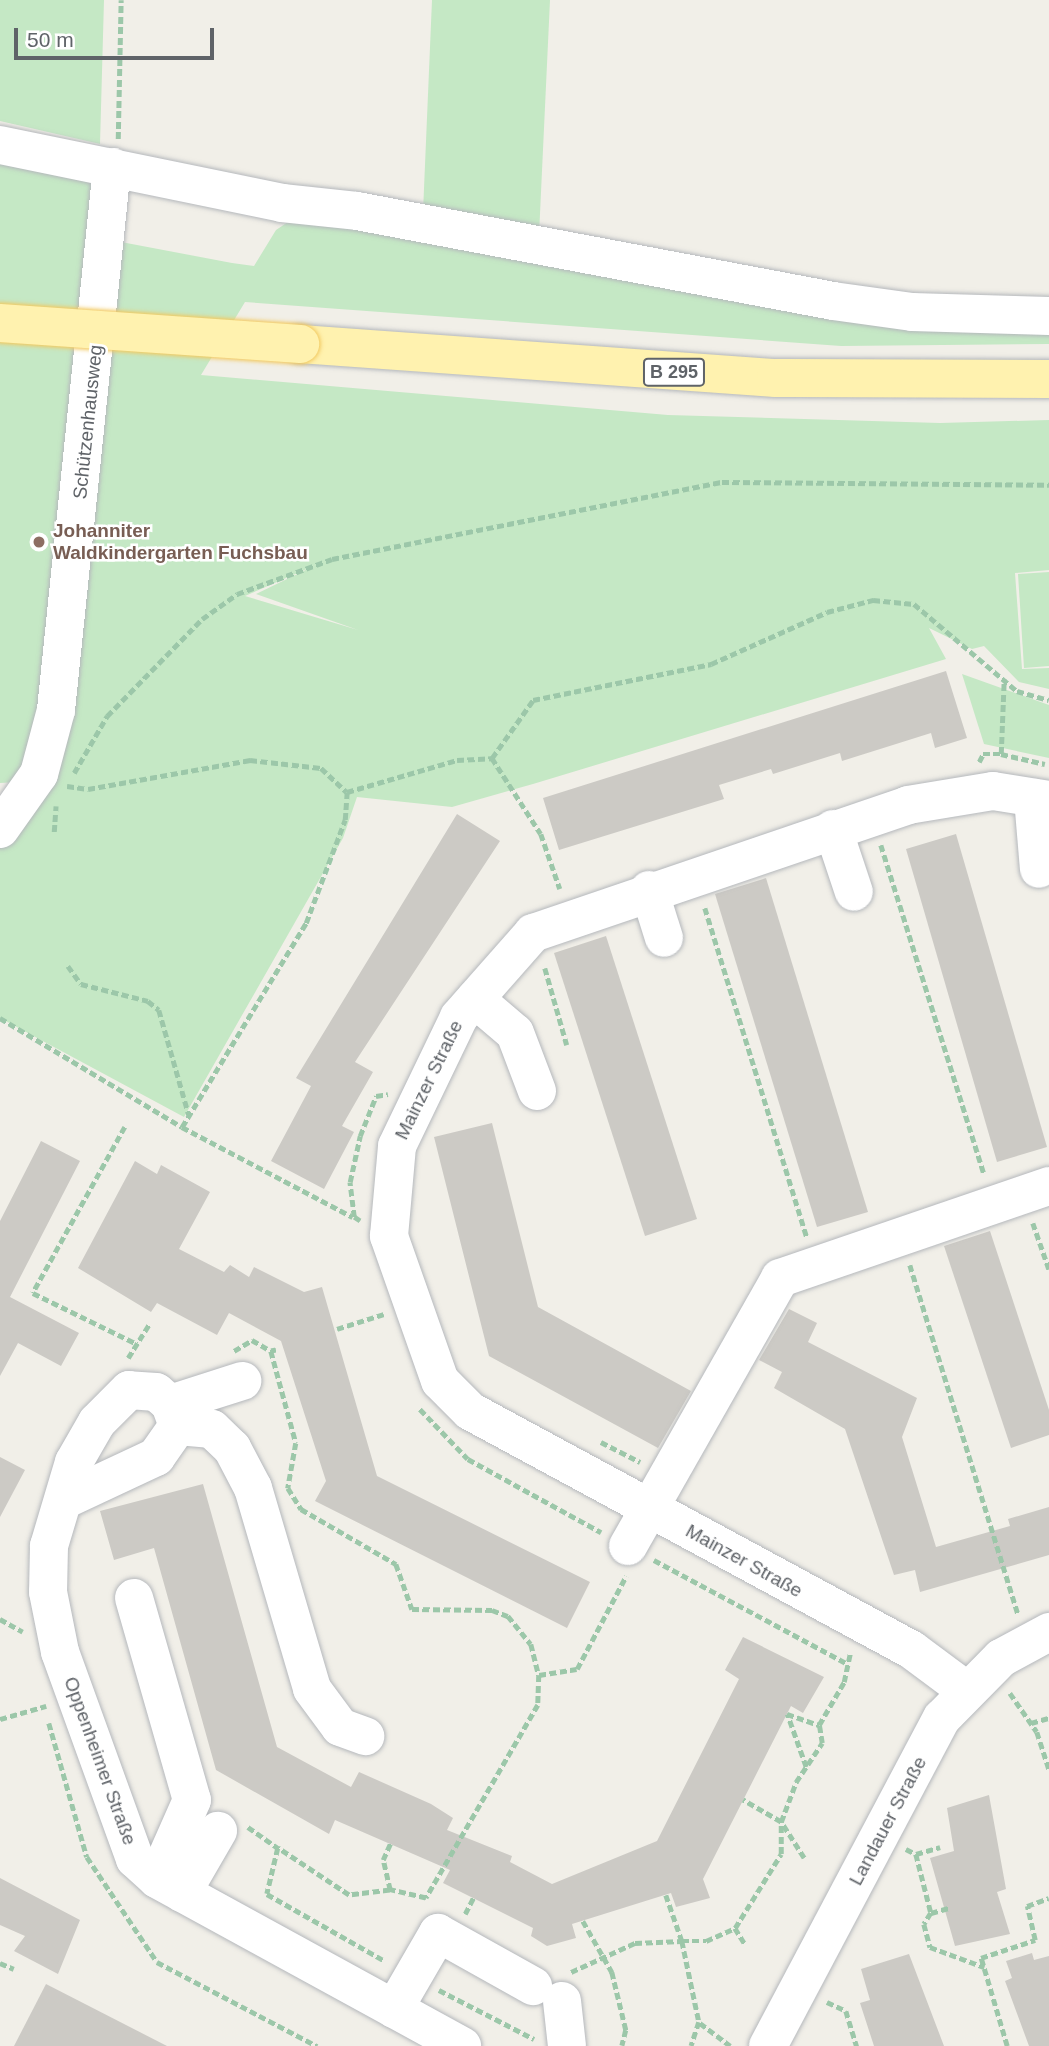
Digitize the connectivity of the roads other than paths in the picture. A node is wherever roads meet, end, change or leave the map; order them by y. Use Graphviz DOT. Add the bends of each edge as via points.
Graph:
graph roads {
  1 [pos="0,145"];
  2 [pos="113,167"];
  3 [pos="1049,316"];
  4 [pos="0,323"];
  5 [pos="1049,379"];
  6 [pos="1041,799"];
  7 [pos="0,829"];
  8 [pos="833,829"];
  9 [pos="1039,869"];
  10 [pos="649,890"];
  11 [pos="854,892"];
  12 [pos="664,938"];
  13 [pos="475,999"];
  14 [pos="537,1091"];
  15 [pos="1022,1195"];
  16 [pos="242,1381"];
  17 [pos="174,1415"];
  18 [pos="64,1500"];
  19 [pos="649,1509"];
  20 [pos="637,1556"];
  21 [pos="134,1598"];
  22 [pos="1038,1637"];
  23 [pos="979,1679"];
  24 [pos="365,1736"];
  25 [pos="227,1824"];
  26 [pos="170,1886"];
  27 [pos="394,2009"];
  28 [pos="461,2046"];
  29 [pos="567,2046"];
  30 [pos="768,2046"];
  1 -- 2 [label="street"];
  2 -- 3 [label="street" via="833,300 912,312"];
  2 -- 7 [label="street, Schützenhausweg" via="56,709 53,780"];
  4 -- 5 [label="main road, B 295, bridge" via="764,377"];
  6 -- 8 [label="street, Mainzer Straße" via="992,791 872,816"];
  6 -- 9 [label="street"];
  8 -- 10 [label="street, Mainzer Straße"];
  8 -- 11 [label="street"];
  10 -- 12 [label="street"];
  10 -- 13 [label="street, Mainzer Straße" via="533,933"];
  13 -- 14 [label="street" via="516,1034"];
  13 -- 19 [label="street, Mainzer Straße" via="459,1017 397,1146 389,1236 402,1277 440,1381 470,1411"];
  15 -- 19 [label="street" via="815,1262 780,1278"];
  16 -- 17 [label="street"];
  17 -- 18 [label="street" via="156,1457"];
  17 -- 18 [label="street, Oppenheimer Straße" via="156,1392 129,1390 97,1422"];
  17 -- 24 [label="street, Oppenheimer Straße" via="212,1429 232,1448 253,1488 312,1689 340,1727"];
  18 -- 26 [label="street, Oppenheimer Straße" via="49,1546 48,1592 77,1698 135,1859"];
  19 -- 20 [label="street"];
  19 -- 23 [label="street, Mainzer Straße" via="874,1633"];
  21 -- 26 [label="street" via="192,1800"];
  22 -- 23 [label="street, Landauer Straße"];
  23 -- 30 [label="street, Landauer Straße" via="942,1718"];
  25 -- 26 [label="street"];
  26 -- 27 [label="street, Oppenheimer Straße"];
  27 -- 28 [label="street, Oppenheimer Straße"];
  27 -- 29 [label="street" via="438,1933 548,1993"];
}
